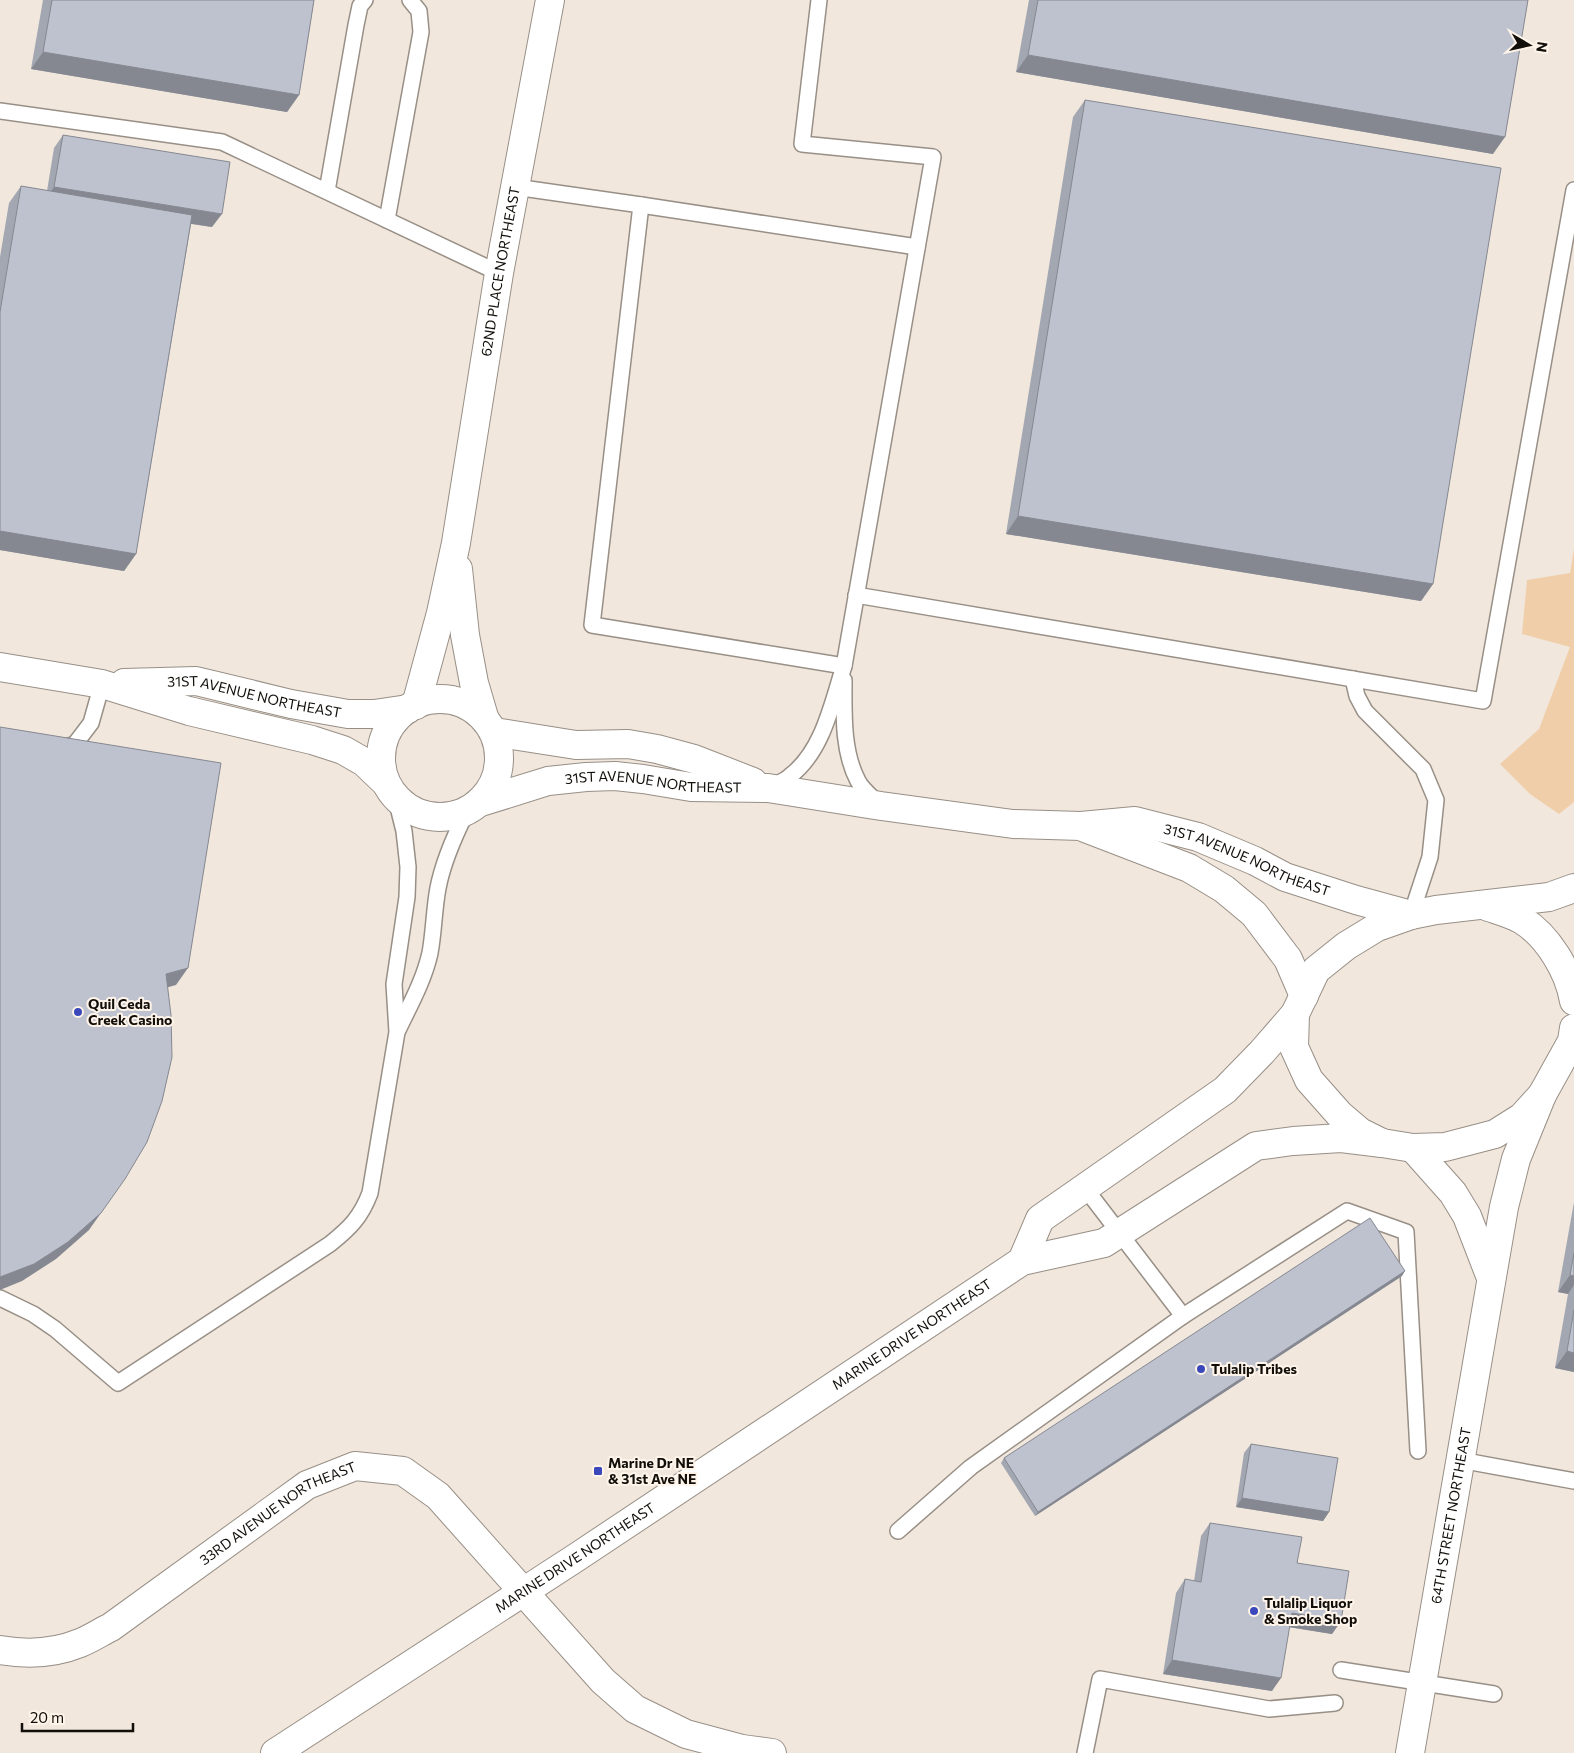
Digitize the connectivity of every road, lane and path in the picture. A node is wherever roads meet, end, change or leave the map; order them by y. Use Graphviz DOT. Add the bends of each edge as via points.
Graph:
graph roads {
  1 [pos="365,0"];
  2 [pos="410,0"];
  3 [pos="550,0"];
  4 [pos="819,0"];
  5 [pos="0,111"];
  6 [pos="515,187"];
  7 [pos="1574,190"];
  8 [pos="327,191"];
  9 [pos="641,205"];
  10 [pos="387,220"];
  11 [pos="917,247"];
  12 [pos="499,274"];
  13 [pos="456,543"];
  14 [pos="856,595"];
  15 [pos="844,666"];
  16 [pos="0,667"];
  17 [pos="1352,679"];
  18 [pos="102,684"];
  19 [pos="412,707"];
  20 [pos="489,724"];
  21 [pos="48,750"];
  22 [pos="768,788"];
  23 [pos="391,790"];
  24 [pos="881,806"];
  25 [pos="474,807"];
  26 [pos="1081,826"];
  27 [pos="1574,888"];
  28 [pos="1484,905"];
  29 [pos="1411,915"];
  30 [pos="1574,1001"];
  31 [pos="1299,1005"];
  32 [pos="397,1032"];
  33 [pos="1573,1035"];
  34 [pos="1542,1095"];
  35 [pos="1382,1143"];
  36 [pos="1413,1148"];
  37 [pos="1085,1188"];
  38 [pos="1119,1233"];
  39 [pos="1022,1261"];
  40 [pos="1491,1278"];
  41 [pos="0,1298"];
  42 [pos="1182,1316"];
  43 [pos="1418,1451"];
  44 [pos="1460,1460"];
  45 [pos="1566,1479"];
  46 [pos="1574,1486"];
  47 [pos="898,1530"];
  48 [pos="523,1592"];
  49 [pos="0,1650"];
  50 [pos="1341,1670"];
  51 [pos="1422,1682"];
  52 [pos="1494,1694"];
  53 [pos="1335,1703"];
  54 [pos="741,1751"];
  55 [pos="275,1753"];
  56 [pos="772,1753"];
  57 [pos="1085,1753"];
  58 [pos="1410,1753"];
  1 -- 8 [label="lane" via="360,6 356,25"];
  2 -- 10 [label="lane" via="420,11 420,32"];
  3 -- 6 [label="street, 62ND PLACE NORTHEAST"];
  4 -- 11 [label="lane" via="802,144 933,157"];
  5 -- 8 [label="lane" via="222,142"];
  6 -- 9 [label="lane"];
  6 -- 12 [label="street, 62ND PLACE NORTHEAST"];
  7 -- 17 [label="lane" via="1483,701"];
  8 -- 10 [label="lane"];
  9 -- 11 [label="lane"];
  9 -- 15 [label="lane" via="592,625"];
  10 -- 12 [label="lane"];
  11 -- 14 [label="lane"];
  12 -- 13 [label="street, 62ND PLACE NORTHEAST"];
  13 -- 19 [label="street, 62ND PLACE NORTHEAST" via="441,612"];
  13 -- 20 [label="street, 62ND PLACE NORTHEAST" via="465,635 474,683"];
  14 -- 15 [label="lane"];
  14 -- 17 [label="lane"];
  15 -- 22 [label="lane" via="825,723 809,757 790,776"];
  15 -- 24 [label="lane" via="848,756 858,782"];
  16 -- 18 [label="street, 31ST AVENUE NORTHEAST"];
  17 -- 29 [label="lane" via="1365,711 1423,769 1436,800 1430,857"];
  18 -- 19 [label="street, 31ST AVENUE NORTHEAST" via="196,682 348,714 374,714"];
  18 -- 21 [label="lane" via="91,722 75,744"];
  18 -- 23 [label="street, 31ST AVENUE NORTHEAST" via="189,711 343,750 364,762"];
  19 -- 20 [label="street" via="426,700 447,698 467,705"];
  19 -- 23 [label="street" via="392,723 383,741 380,762"];
  20 -- 22 [label="street, 31ST AVENUE NORTHEAST" via="576,745 628,744 657,749 694,759"];
  20 -- 25 [label="street" via="500,750 499,769 493,787"];
  22 -- 24 [label="street, 31ST AVENUE NORTHEAST"];
  22 -- 25 [label="street, 31ST AVENUE NORTHEAST" via="691,787 615,776 586,777 548,781"];
  23 -- 25 [label="street" via="411,811 429,817 448,818"];
  23 -- 32 [label="lane" via="404,831 408,867 407,897 394,984"];
  24 -- 26 [label="street, 31ST AVENUE NORTHEAST" via="1013,824"];
  25 -- 32 [label="lane" via="454,838 442,871 430,953"];
  26 -- 29 [label="street, 31ST AVENUE NORTHEAST" via="1135,821 1198,837 1285,877"];
  26 -- 31 [label="street, 31ST AVENUE NORTHEAST" via="1189,868 1224,888 1254,914 1288,959"];
  27 -- 28 [label="street" via="1549,897"];
  28 -- 29 [label="street"];
  28 -- 30 [label="street" via="1522,920 1541,937 1557,956 1572,988"];
  29 -- 31 [label="street" via="1377,927 1316,970"];
  31 -- 35 [label="street" via="1294,1047 1309,1080 1340,1115 1360,1132"];
  31 -- 37 [label="street" via="1262,1052 1225,1090"];
  32 -- 41 [label="lane" via="370,1193 364,1210 351,1227 330,1244 118,1384 56,1329"];
  33 -- 34 [label="street"];
  34 -- 36 [label="street, MARINE DRIVE NORTHEAST" via="1522,1117 1495,1134 1445,1147"];
  34 -- 40 [label="street, 64TH STREET NORTHEAST" via="1516,1159"];
  35 -- 36 [label="street, MARINE DRIVE NORTHEAST"];
  35 -- 38 [label="street, MARINE DRIVE NORTHEAST" via="1341,1138 1256,1146"];
  36 -- 40 [label="street" via="1466,1216"];
  37 -- 38 [label="lane"];
  37 -- 39 [label="street" via="1040,1219"];
  38 -- 39 [label="street, MARINE DRIVE NORTHEAST" via="1104,1243"];
  38 -- 42 [label="lane"];
  39 -- 48 [label="street, MARINE DRIVE NORTHEAST"];
  40 -- 44 [label="street, 64TH STREET NORTHEAST"];
  42 -- 43 [label="lane" via="1347,1211 1406,1232"];
  42 -- 47 [label="lane" via="971,1467"];
  44 -- 45 [label="lane"];
  44 -- 51 [label="street, 64TH STREET NORTHEAST"];
  45 -- 46 [label="lane"];
  48 -- 49 [label="street, 33RD AVENUE NORTHEAST" via="438,1496 403,1471 355,1466 307,1485 111,1627 80,1644 22,1654"];
  48 -- 54 [label="street, 33RD AVENUE NORTHEAST" via="603,1681 635,1709 686,1734"];
  48 -- 55 [label="street, MARINE DRIVE NORTHEAST"];
  50 -- 51 [label="lane"];
  51 -- 52 [label="lane"];
  51 -- 58 [label="street, 64TH STREET NORTHEAST"];
  53 -- 57 [label="lane" via="1269,1708 1100,1679"];
  54 -- 56 [label="street, 33RD AVENUE NORTHEAST"];
}
